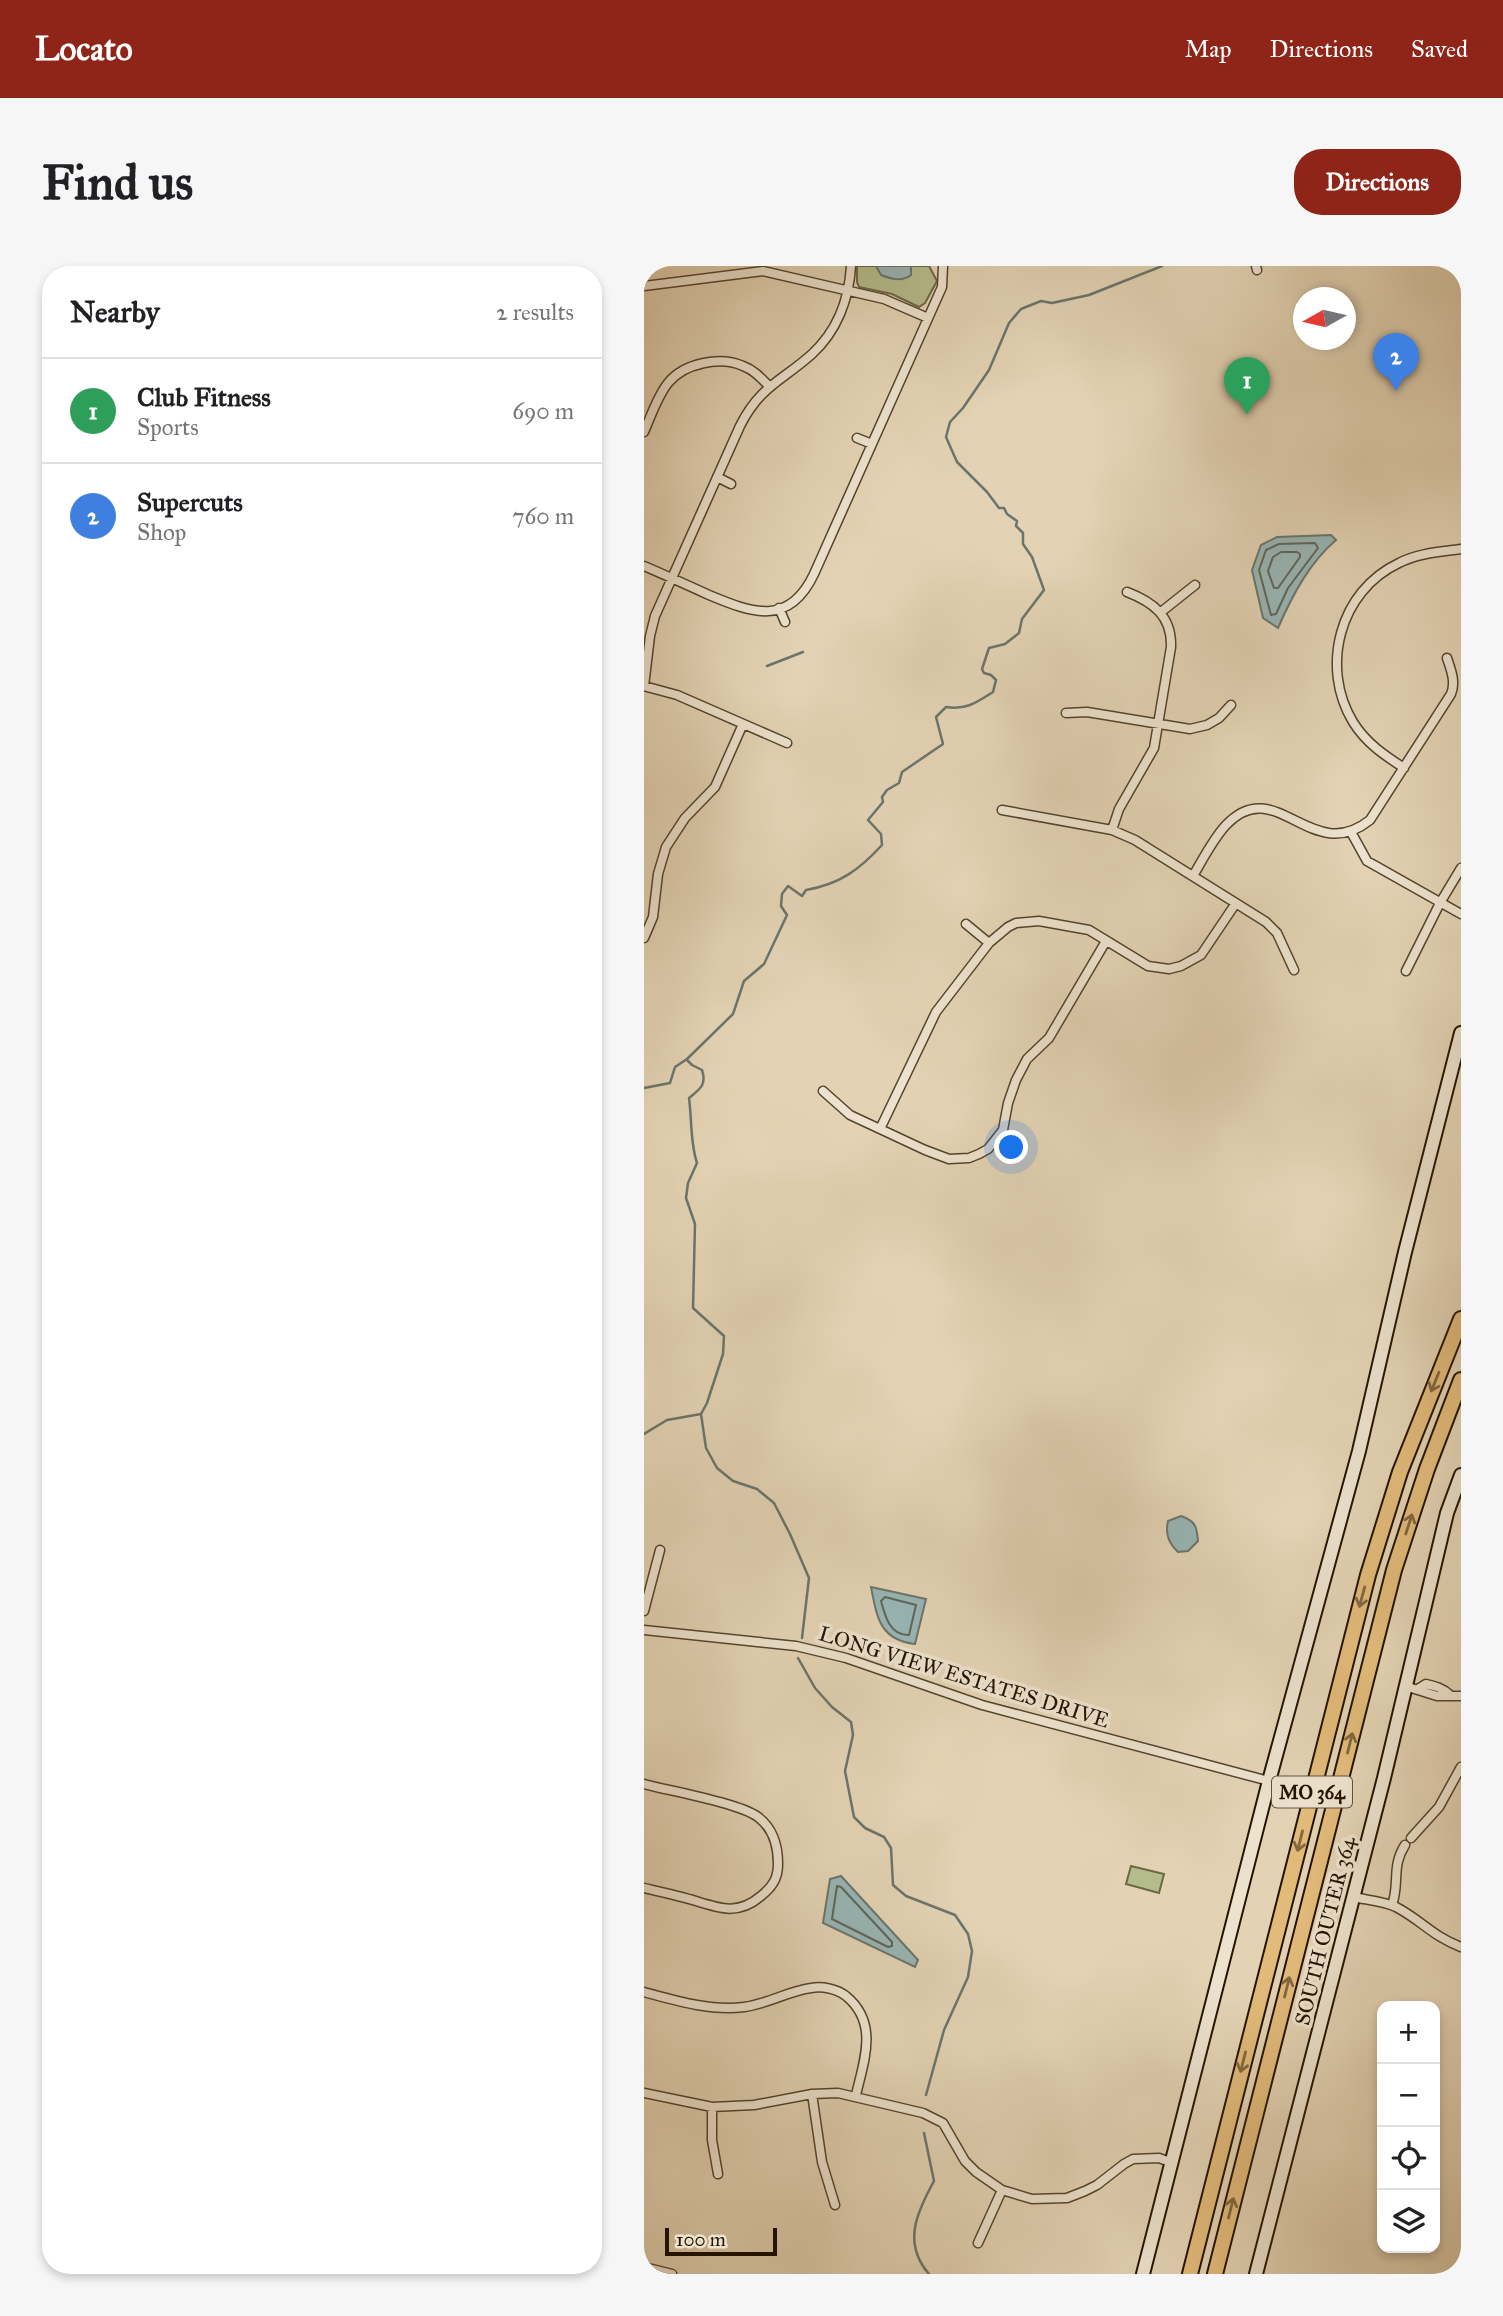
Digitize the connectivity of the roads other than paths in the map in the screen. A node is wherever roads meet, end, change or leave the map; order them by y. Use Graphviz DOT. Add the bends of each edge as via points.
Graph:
graph roads {
  1 [pos="713,266"];
  2 [pos="851,266"];
  3 [pos="943,266"];
  4 [pos="715,277"];
  5 [pos="644,286"];
  6 [pos="848,290"];
  7 [pos="928,318"];
  8 [pos="769,386"];
  9 [pos="644,432"];
  10 [pos="857,438"];
  11 [pos="872,444"];
  12 [pos="717,477"];
  13 [pos="731,484"];
  14 [pos="1461,549"];
  15 [pos="644,566"];
  16 [pos="672,578"];
  17 [pos="1195,586"];
  18 [pos="1127,592"];
  19 [pos="779,608"];
  20 [pos="1161,612"];
  21 [pos="785,621"];
  22 [pos="1447,658"];
  23 [pos="644,686"];
  24 [pos="1231,705"];
  25 [pos="1066,713"];
  26 [pos="743,724"];
  27 [pos="1159,724"];
  28 [pos="787,743"];
  29 [pos="1404,768"];
  30 [pos="1002,810"];
  31 [pos="1112,830"];
  32 [pos="1351,832"];
  33 [pos="1461,868"];
  34 [pos="1193,876"];
  35 [pos="1236,903"];
  36 [pos="1440,903"];
  37 [pos="1461,914"];
  38 [pos="966,924"];
  39 [pos="644,938"];
  40 [pos="1106,941"];
  41 [pos="989,943"];
  42 [pos="1294,970"];
  43 [pos="1406,971"];
  44 [pos="1461,1033"];
  45 [pos="823,1091"];
  46 [pos="880,1129"];
  47 [pos="1461,1319"];
  48 [pos="1461,1380"];
  49 [pos="1461,1477"];
  50 [pos="660,1549"];
  51 [pos="644,1611"];
  52 [pos="644,1630"];
  53 [pos="1412,1688"];
  54 [pos="1461,1696"];
  55 [pos="1461,1767"];
  56 [pos="1269,1781"];
  57 [pos="644,1784"];
  58 [pos="1411,1838"];
  59 [pos="1405,1845"];
  60 [pos="644,1888"];
  61 [pos="1353,1897"];
  62 [pos="1392,1905"];
  63 [pos="1461,1947"];
  64 [pos="644,1992"];
  65 [pos="644,2093"];
  66 [pos="811,2094"];
  67 [pos="856,2095"];
  68 [pos="712,2107"];
  69 [pos="1170,2162"];
  70 [pos="718,2174"];
  71 [pos="1002,2190"];
  72 [pos="835,2205"];
  73 [pos="978,2243"];
  74 [pos="644,2267"];
  75 [pos="672,2274"];
  76 [pos="1143,2274"];
  77 [pos="1189,2274"];
  78 [pos="1215,2274"];
  79 [pos="1256,2274"];
  1 -- 4 [label="street"];
  2 -- 6 [label="street"];
  3 -- 7 [label="street" via="942,288"];
  4 -- 5 [label="street"];
  4 -- 6 [label="street" via="763,271"];
  6 -- 7 [label="street"];
  6 -- 8 [label="street" via="823,342"];
  7 -- 11 [label="street"];
  8 -- 9 [label="street" via="751,370 732,363 689,368 665,386"];
  8 -- 12 [label="street" via="745,415"];
  10 -- 11 [label="street"];
  11 -- 19 [label="street" via="810,583 798,598"];
  12 -- 13 [label="street"];
  12 -- 16 [label="street"];
  14 -- 29 [label="street" via="1418,555 1381,573 1359,596 1340,634 1336,669 1348,714 1368,741"];
  15 -- 16 [label="street"];
  16 -- 19 [label="street" via="746,610"];
  16 -- 23 [label="street" via="653,623"];
  17 -- 20 [label="street"];
  18 -- 20 [label="street" via="1145,598"];
  19 -- 21 [label="street"];
  20 -- 27 [label="street" via="1171,638"];
  22 -- 29 [label="street" via="1454,687"];
  23 -- 26 [label="street"];
  24 -- 27 [label="street" via="1207,725 1189,729"];
  25 -- 27 [label="street"];
  26 -- 28 [label="street"];
  26 -- 39 [label="street" via="715,787 685,818 666,847"];
  27 -- 31 [label="street" via="1150,759 1119,809"];
  29 -- 32 [label="street" via="1370,820"];
  30 -- 31 [label="street"];
  31 -- 34 [label="street"];
  32 -- 34 [label="street" via="1322,834 1280,811 1249,811 1226,824"];
  32 -- 36 [label="street" via="1367,862"];
  33 -- 36 [label="street"];
  34 -- 35 [label="street"];
  35 -- 40 [label="street" via="1201,954 1181,966 1148,966"];
  35 -- 42 [label="street" via="1277,933"];
  36 -- 37 [label="street"];
  36 -- 43 [label="street"];
  38 -- 41 [label="street"];
  40 -- 41 [label="street" via="1089,930 1039,922 1016,923"];
  40 -- 46 [label="street" via="1049,1038 1022,1069 1008,1102 1003,1130 988,1149 969,1158 949,1159"];
  41 -- 46 [label="street" via="936,1013"];
  44 -- 56 [label="main road" via="1359,1451"];
  45 -- 46 [label="street" via="850,1115"];
  47 -- 77 [label="highway, MO 364, one-way" via="1401,1472 1368,1575"];
  78 -- 48 [label="highway, MO 364, one-way" via="1394,1570"];
  49 -- 53 [label="main road, SOUTH OUTER 364" via="1447,1513"];
  50 -- 51 [label="street"];
  52 -- 56 [label="street, LONG VIEW ESTATES DRIVE" via="796,1646 846,1658 982,1705"];
  53 -- 54 [label="street" via="1426,1684"];
  53 -- 61 [label="main road, SOUTH OUTER 364"];
  55 -- 58 [label="street" via="1439,1807"];
  56 -- 69 [label="main road"];
  57 -- 60 [label="street" via="757,1816 771,1830 778,1869 771,1888 739,1909 722,1909"];
  59 -- 62 [label="street" via="1395,1868"];
  61 -- 62 [label="street"];
  61 -- 79 [label="main road, SOUTH OUTER 364"];
  62 -- 63 [label="street" via="1434,1935"];
  64 -- 67 [label="street" via="725,2008 766,2003 815,1987 843,1993 856,2004 868,2031"];
  65 -- 68 [label="street"];
  66 -- 67 [label="street"];
  66 -- 68 [label="street" via="772,2103"];
  66 -- 72 [label="street" via="822,2162"];
  67 -- 71 [label="street" via="933,2116 947,2128 965,2161"];
  68 -- 70 [label="street"];
  69 -- 71 [label="street" via="1133,2159 1097,2185 1066,2198 1032,2199"];
  69 -- 76 [label="main road"];
  71 -- 73 [label="street"];
  74 -- 75 [label="street"];
}
